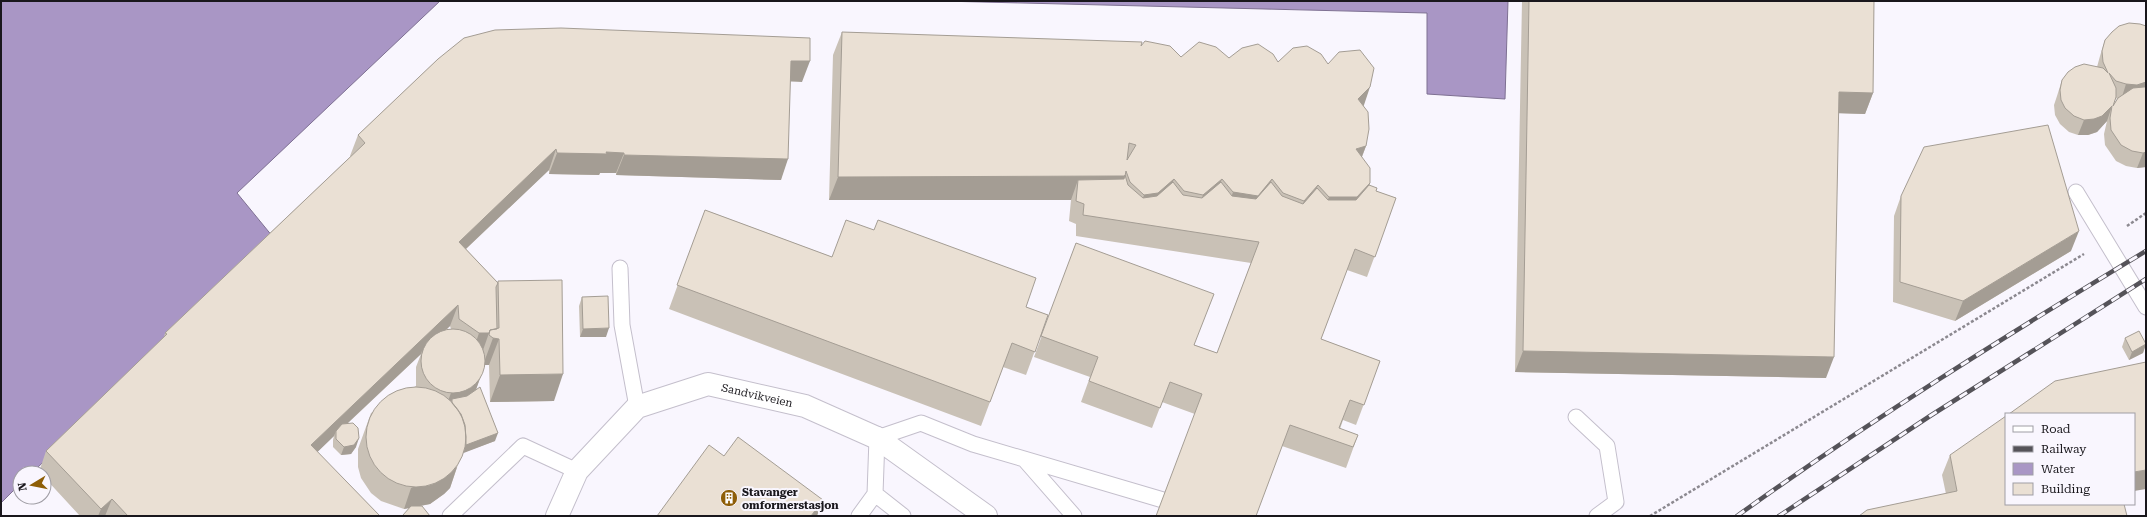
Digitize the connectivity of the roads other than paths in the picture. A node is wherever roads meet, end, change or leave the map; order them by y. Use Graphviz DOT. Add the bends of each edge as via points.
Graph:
graph roads {
  1 [pos="2076,192"];
  2 [pos="620,268"];
  3 [pos="2146,307"];
  4 [pos="637,407"];
  5 [pos="1576,417"];
  6 [pos="877,438"];
  7 [pos="1025,460"];
  8 [pos="577,471"];
  9 [pos="874,494"];
  10 [pos="1162,500"];
  11 [pos="450,516"];
  12 [pos="557,516"];
  13 [pos="859,516"];
  14 [pos="903,516"];
  15 [pos="986,516"];
  16 [pos="1074,516"];
  17 [pos="1597,516"];
  1 -- 3 [label="lane"];
  2 -- 4 [label="lane" via="622,325"];
  4 -- 6 [label="street, Sandvikveien" via="708,384 806,406"];
  4 -- 8 [label="street, Sandvikveien"];
  5 -- 17 [label="lane" via="1607,446 1616,502"];
  6 -- 7 [label="lane" via="921,423 973,444"];
  6 -- 9 [label="lane"];
  6 -- 15 [label="street, Sandvikveien"];
  7 -- 10 [label="lane"];
  7 -- 16 [label="lane"];
  8 -- 11 [label="lane" via="523,446"];
  8 -- 12 [label="street, Sandvikveien"];
  9 -- 13 [label="lane"];
  9 -- 14 [label="lane"];
}
